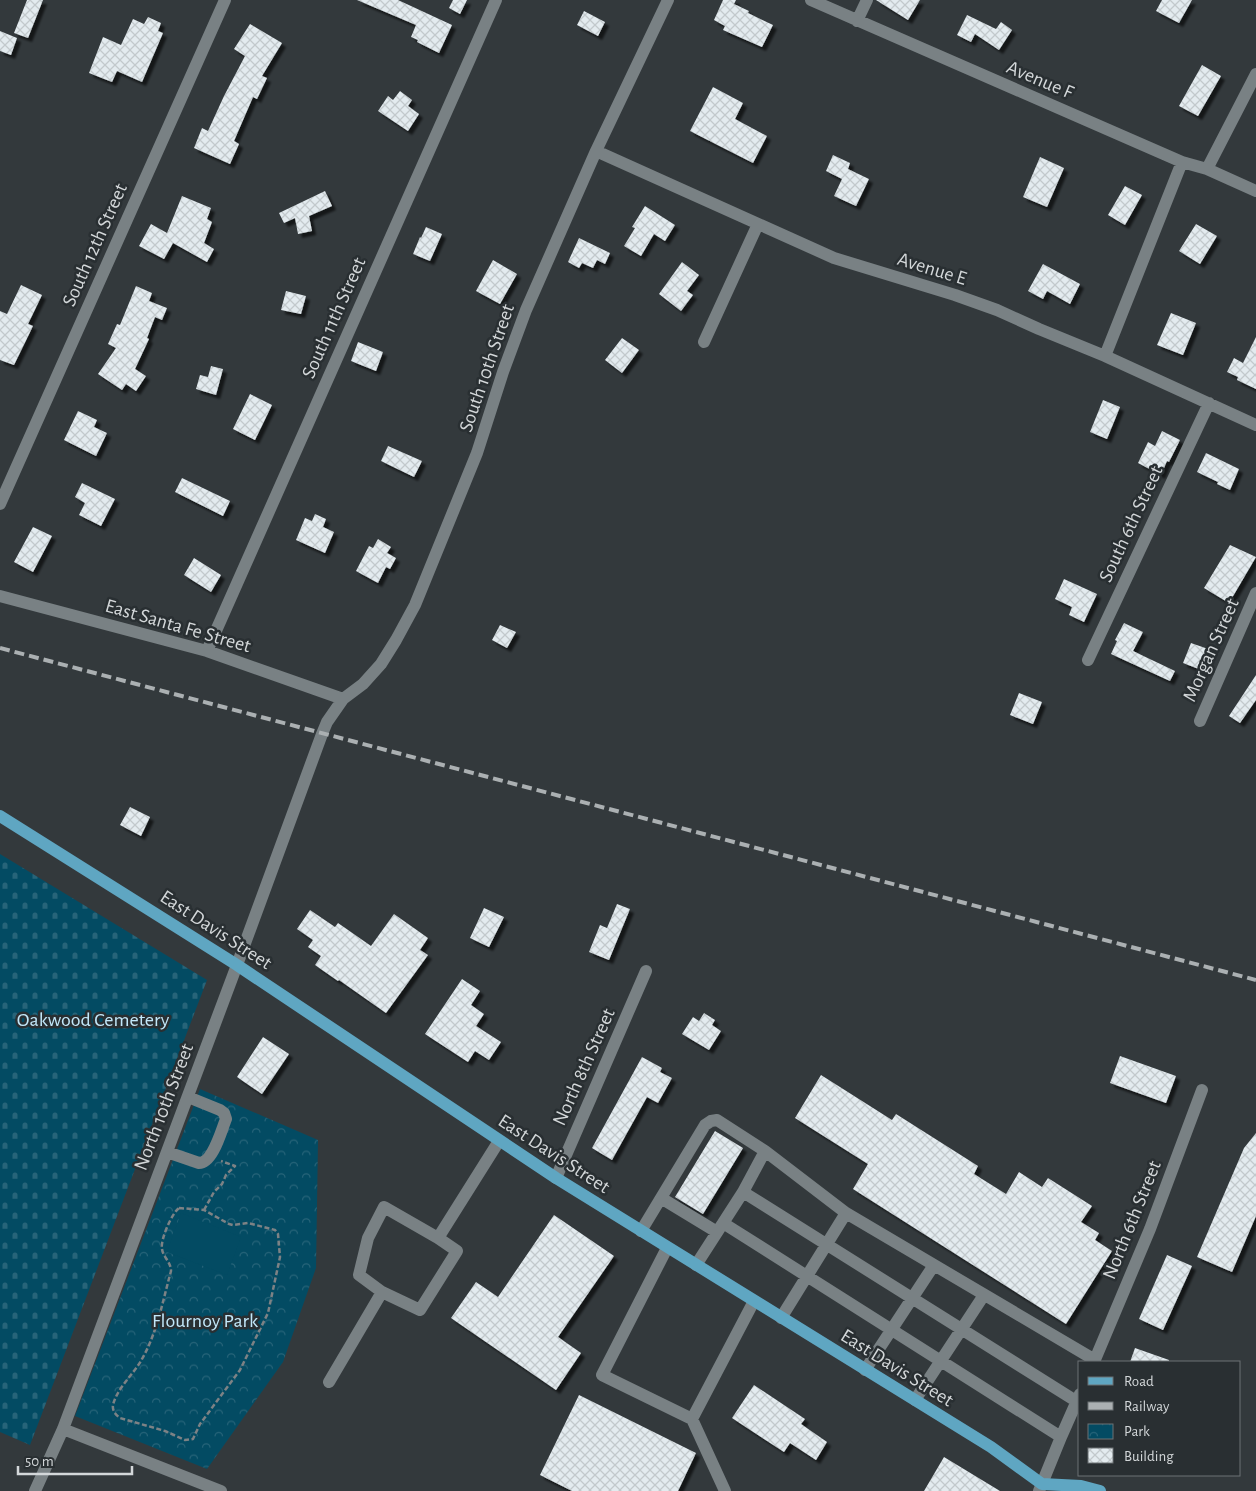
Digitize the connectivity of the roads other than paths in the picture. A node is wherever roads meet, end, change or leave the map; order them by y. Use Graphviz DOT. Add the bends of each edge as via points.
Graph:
graph roads {
  1 [pos="224,0"];
  2 [pos="496,0"];
  3 [pos="668,0"];
  4 [pos="810,0"];
  5 [pos="867,0"];
  6 [pos="857,21"];
  7 [pos="1256,74"];
  8 [pos="596,151"];
  9 [pos="1182,162"];
  10 [pos="1207,169"];
  11 [pos="1256,191"];
  12 [pos="758,224"];
  13 [pos="704,342"];
  14 [pos="1105,356"];
  15 [pos="1209,403"];
  16 [pos="1256,425"];
  17 [pos="0,504"];
  18 [pos="1256,593"];
  19 [pos="0,596"];
  20 [pos="206,651"];
  21 [pos="1088,660"];
  22 [pos="343,698"];
  23 [pos="1200,722"];
  24 [pos="322,734"];
  25 [pos="0,816"];
  26 [pos="238,965"];
  27 [pos="646,971"];
  28 [pos="1202,1090"];
  29 [pos="188,1097"];
  30 [pos="499,1141"];
  31 [pos="167,1152"];
  32 [pos="766,1152"];
  33 [pos="556,1178"];
  34 [pos="743,1192"];
  35 [pos="661,1198"];
  36 [pos="846,1213"];
  37 [pos="720,1227"];
  38 [pos="641,1231"];
  39 [pos="438,1238"];
  40 [pos="826,1244"];
  41 [pos="667,1248"];
  42 [pos="696,1265"];
  43 [pos="934,1265"];
  44 [pos="807,1276"];
  45 [pos="382,1292"];
  46 [pos="984,1295"];
  47 [pos="912,1298"];
  48 [pos="754,1301"];
  49 [pos="781,1318"];
  50 [pos="962,1329"];
  51 [pos="892,1330"];
  52 [pos="941,1361"];
  53 [pos="1094,1361"];
  54 [pos="865,1370"];
  55 [pos="329,1382"];
  56 [pos="1078,1397"];
  57 [pos="915,1400"];
  58 [pos="692,1419"];
  59 [pos="63,1429"];
  60 [pos="1061,1437"];
  61 [pos="1043,1489"];
  62 [pos="35,1491"];
  63 [pos="221,1491"];
  64 [pos="725,1491"];
  65 [pos="1100,1491"];
  1 -- 17 [label="street, South 12th Street"];
  2 -- 20 [label="street, South 11th Street"];
  3 -- 8 [label="street, South 10th Street"];
  4 -- 6 [label="street, Avenue F"];
  5 -- 6 [label="street"];
  6 -- 9 [label="street, Avenue F"];
  7 -- 10 [label="street"];
  8 -- 12 [label="street, Avenue E"];
  8 -- 22 [label="street, South 10th Street" via="526,310 478,452 414,605 381,664 363,684"];
  9 -- 10 [label="street, Avenue F"];
  9 -- 14 [label="street"];
  10 -- 11 [label="street, Avenue F"];
  12 -- 13 [label="street"];
  12 -- 14 [label="street, Avenue E" via="834,258 997,310"];
  14 -- 15 [label="street, Avenue E"];
  15 -- 16 [label="street, Avenue E"];
  15 -- 21 [label="street, South 6th Street"];
  18 -- 23 [label="street, Morgan Street"];
  19 -- 20 [label="street, East Santa Fe Street"];
  20 -- 22 [label="street, East Santa Fe Street"];
  22 -- 24 [label="street, South 10th Street"];
  24 -- 26 [label="street, North 10th Street"];
  25 -- 26 [label="main road, East Davis Street"];
  26 -- 29 [label="street, North 10th Street"];
  26 -- 30 [label="main road, East Davis Street"];
  27 -- 33 [label="street, North 8th Street"];
  28 -- 53 [label="street, North 6th Street" via="1150,1229"];
  29 -- 31 [label="street, North 10th Street"];
  29 -- 31 [label="street" via="220,1110 226,1119 210,1157 203,1163"];
  30 -- 33 [label="main road, East Davis Street"];
  30 -- 39 [label="street"];
  31 -- 59 [label="street, North 10th Street"];
  32 -- 34 [label="street"];
  32 -- 35 [label="street" via="717,1120 711,1121 705,1125"];
  32 -- 36 [label="street"];
  33 -- 38 [label="main road, East Davis Street"];
  34 -- 37 [label="street"];
  34 -- 40 [label="street"];
  35 -- 37 [label="street"];
  35 -- 38 [label="street"];
  36 -- 40 [label="street"];
  36 -- 43 [label="street"];
  37 -- 42 [label="street"];
  37 -- 44 [label="street"];
  38 -- 41 [label="main road, East Davis Street"];
  39 -- 45 [label="street" via="457,1251 420,1310"];
  39 -- 45 [label="street" via="384,1206 368,1238 359,1274"];
  40 -- 44 [label="street"];
  40 -- 47 [label="street"];
  41 -- 42 [label="main road, East Davis Street"];
  41 -- 58 [label="street" via="602,1375"];
  42 -- 48 [label="main road, East Davis Street"];
  43 -- 46 [label="street"];
  43 -- 47 [label="street"];
  44 -- 49 [label="street"];
  44 -- 51 [label="street"];
  45 -- 55 [label="street"];
  46 -- 50 [label="street"];
  46 -- 53 [label="street"];
  47 -- 50 [label="street"];
  47 -- 51 [label="street"];
  48 -- 49 [label="main road, East Davis Street"];
  48 -- 58 [label="street"];
  49 -- 54 [label="main road, East Davis Street"];
  50 -- 52 [label="street"];
  50 -- 56 [label="street"];
  51 -- 52 [label="street"];
  51 -- 54 [label="street"];
  52 -- 57 [label="street"];
  52 -- 60 [label="street"];
  54 -- 57 [label="main road, East Davis Street"];
  56 -- 60 [label="street"];
  57 -- 61 [label="main road, East Davis Street" via="991,1447"];
  58 -- 64 [label="street"];
  59 -- 62 [label="street, North 10th Street"];
  59 -- 63 [label="street"];
  60 -- 61 [label="street"];
  61 -- 65 [label="main road" via="1081,1486"];
}
